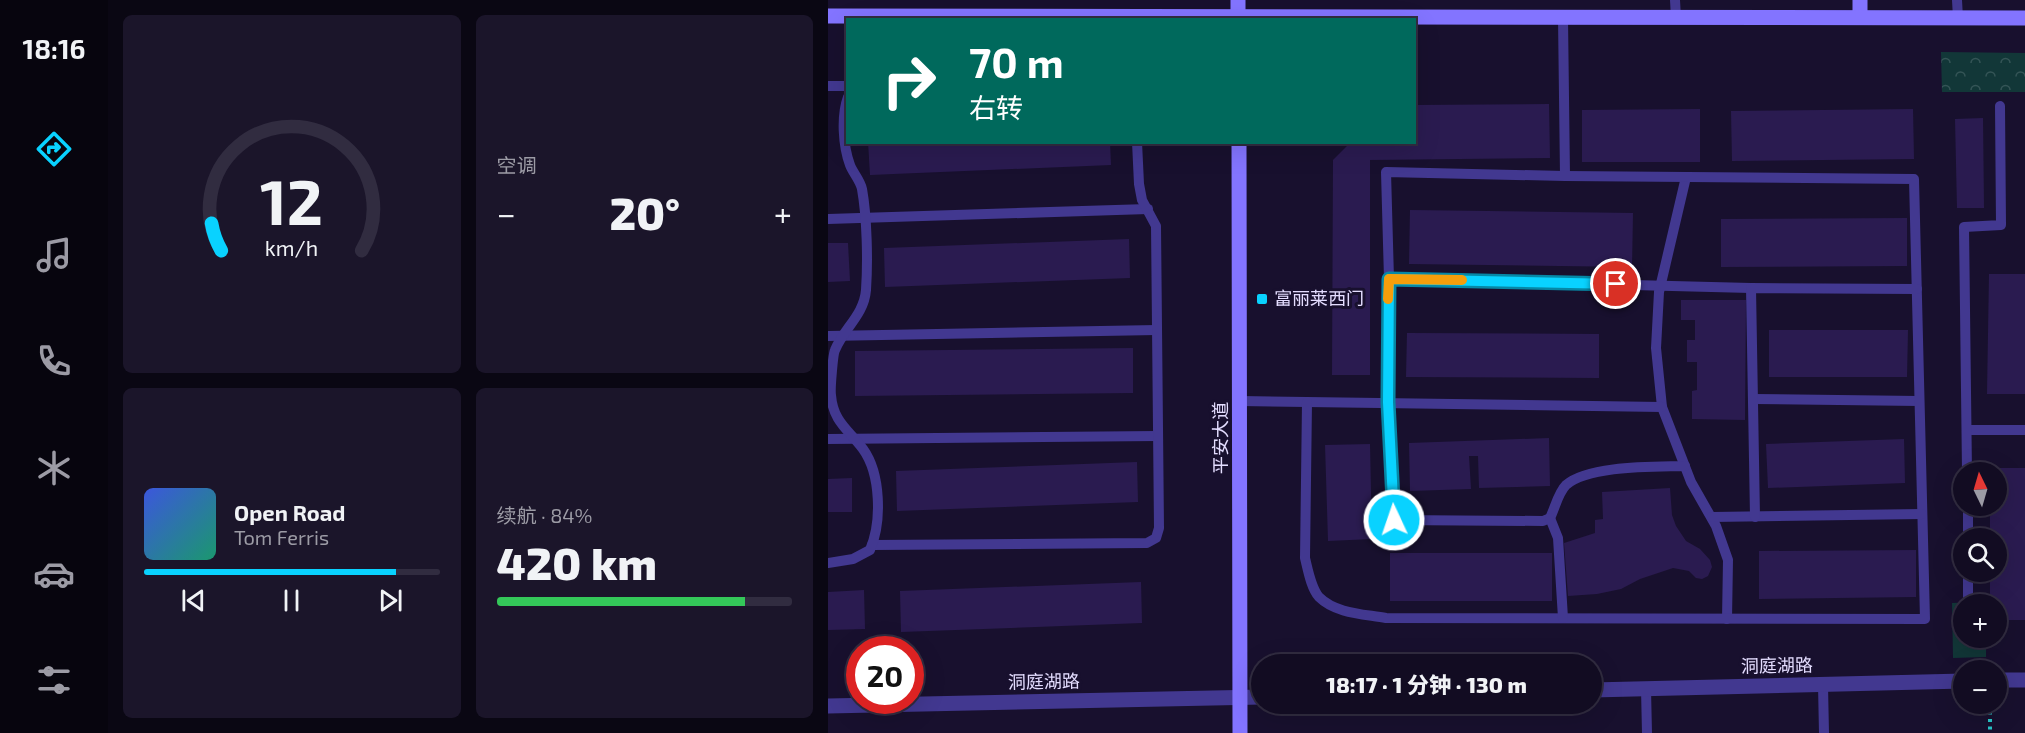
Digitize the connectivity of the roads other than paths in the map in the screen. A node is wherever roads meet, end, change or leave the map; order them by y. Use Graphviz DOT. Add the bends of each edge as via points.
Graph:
graph roads {
  1 [pos="1238,0"];
  2 [pos="1675,0"];
  3 [pos="1860,0"];
  4 [pos="1958,0"];
  5 [pos="828,16"];
  6 [pos="1238,18"];
  7 [pos="1563,18"];
  8 [pos="1676,18"];
  9 [pos="1860,18"];
  10 [pos="1958,18"];
  11 [pos="2025,18"];
  12 [pos="828,86"];
  13 [pos="846,86"];
  14 [pos="846,102"];
  15 [pos="2000,106"];
  16 [pos="1137,144"];
  17 [pos="1239,144"];
  18 [pos="1565,176"];
  19 [pos="1686,177"];
  20 [pos="1148,209"];
  21 [pos="865,218"];
  22 [pos="828,219"];
  23 [pos="1389,279"];
  24 [pos="1661,285"];
  25 [pos="1751,288"];
  26 [pos="1917,289"];
  27 [pos="1157,330"];
  28 [pos="828,336"];
  29 [pos="844,336"];
  30 [pos="1753,399"];
  31 [pos="1240,401"];
  32 [pos="1919,401"];
  33 [pos="1307,402"];
  34 [pos="1388,402"];
  35 [pos="1662,407"];
  36 [pos="1967,430"];
  37 [pos="2025,430"];
  38 [pos="1158,436"];
  39 [pos="828,439"];
  40 [pos="853,439"];
  41 [pos="1967,462"];
  42 [pos="1685,466"];
  43 [pos="1922,514"];
  44 [pos="1712,517"];
  45 [pos="1755,517"];
  46 [pos="1550,518"];
  47 [pos="872,545"];
  48 [pos="828,563"];
  49 [pos="1563,618"];
  50 [pos="1728,619"];
  51 [pos="2007,680"];
  52 [pos="2025,680"];
  53 [pos="1953,681"];
  54 [pos="1823,685"];
  55 [pos="1646,689"];
  56 [pos="1602,690"];
  57 [pos="1251,697"];
  58 [pos="1239,698"];
  59 [pos="828,706"];
  60 [pos="1240,733"];
  61 [pos="1647,733"];
  62 [pos="1824,733"];
  1 -- 6 [label="street"];
  2 -- 8 [label="lane"];
  3 -- 9 [label="street"];
  4 -- 10 [label="lane"];
  5 -- 6 [label="street"];
  6 -- 7 [label="street"];
  7 -- 8 [label="street"];
  7 -- 18 [label="lane"];
  8 -- 9 [label="street"];
  9 -- 10 [label="street"];
  10 -- 11 [label="street"];
  12 -- 13 [label="lane"];
  14 -- 21 [label="lane" via="844,138 849,164 861,186"];
  15 -- 36 [label="lane" via="2001,225 1964,226"];
  16 -- 20 [label="lane" via="1139,184"];
  17 -- 31 [label="street, 平安大道"];
  18 -- 19 [label="lane"];
  18 -- 23 [label="lane" via="1386,172"];
  19 -- 24 [label="lane"];
  19 -- 26 [label="lane" via="1914,179"];
  20 -- 21 [label="lane"];
  20 -- 27 [label="lane" via="1156,226"];
  21 -- 22 [label="lane"];
  21 -- 29 [label="lane" via="863,307"];
  23 -- 24 [label="lane"];
  23 -- 34 [label="lane"];
  24 -- 25 [label="lane"];
  24 -- 35 [label="lane" via="1656,348"];
  25 -- 26 [label="lane"];
  25 -- 30 [label="lane"];
  26 -- 32 [label="lane"];
  27 -- 29 [label="lane"];
  27 -- 38 [label="lane"];
  28 -- 29 [label="lane"];
  29 -- 40 [label="lane" via="834,350 831,395 841,426"];
  30 -- 32 [label="lane"];
  30 -- 45 [label="lane"];
  31 -- 33 [label="lane"];
  31 -- 58 [label="street, 平安大道"];
  32 -- 43 [label="lane"];
  33 -- 34 [label="lane"];
  33 -- 49 [label="lane" via="1305,558 1319,597 1342,610 1386,618"];
  34 -- 35 [label="lane"];
  34 -- 46 [label="lane" via="1394,520"];
  35 -- 42 [label="lane"];
  36 -- 37 [label="lane"];
  36 -- 41 [label="lane"];
  38 -- 40 [label="lane"];
  38 -- 47 [label="lane" via="1159,528 1156,538 1147,543"];
  39 -- 40 [label="lane"];
  40 -- 47 [label="lane" via="873,469 879,508"];
  42 -- 44 [label="lane"];
  42 -- 46 [label="lane" via="1596,472 1578,478 1566,486"];
  43 -- 45 [label="lane"];
  43 -- 50 [label="lane" via="1925,619"];
  44 -- 45 [label="lane"];
  44 -- 50 [label="lane" via="1728,560"];
  46 -- 49 [label="lane" via="1558,538"];
  47 -- 48 [label="lane" via="853,559"];
  49 -- 50 [label="lane"];
  51 -- 52 [label="street"];
  53 -- 54 [label="street, 洞庭湖路"];
  54 -- 55 [label="street, 洞庭湖路"];
  54 -- 62 [label="lane"];
  55 -- 56 [label="street, 洞庭湖路"];
  55 -- 61 [label="lane"];
  57 -- 58 [label="street, 洞庭湖路"];
  58 -- 59 [label="street, 洞庭湖路"];
  58 -- 60 [label="street, 平安大道"];
}
